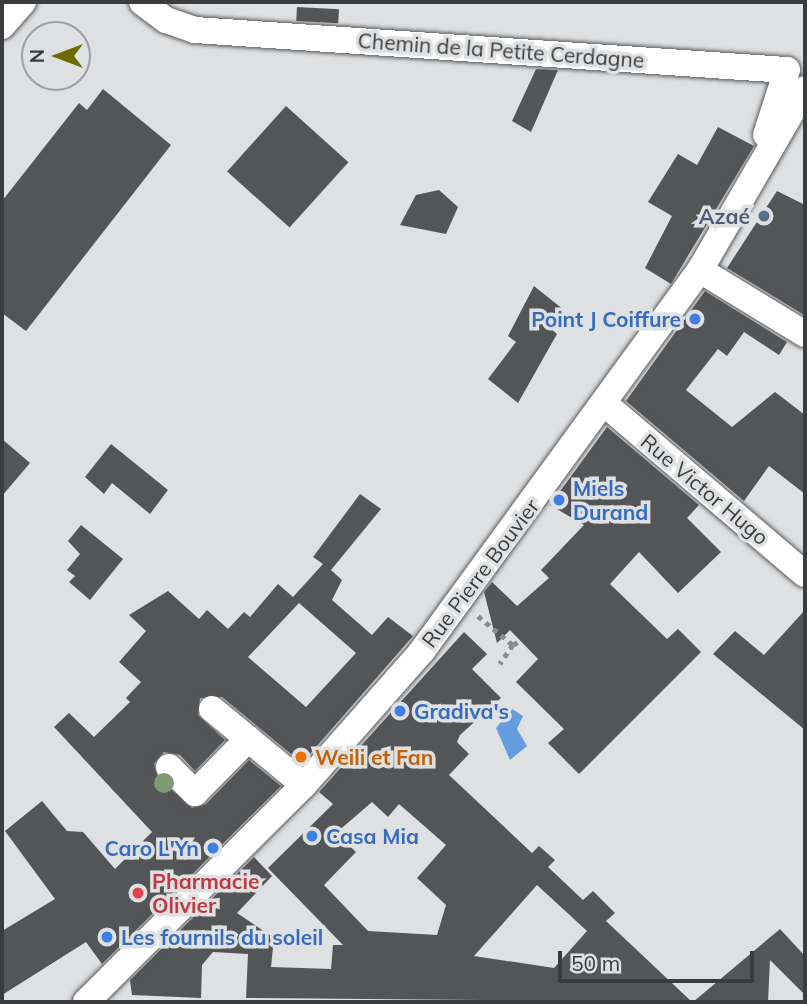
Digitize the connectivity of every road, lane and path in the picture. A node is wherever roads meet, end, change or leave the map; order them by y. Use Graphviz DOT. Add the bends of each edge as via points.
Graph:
graph roads {
  1 [pos="23,2"];
  2 [pos="142,2"];
  3 [pos="2,26"];
  4 [pos="805,89"];
  5 [pos="771,148"];
  6 [pos="700,270"];
  7 [pos="805,334"];
  8 [pos="605,404"];
  9 [pos="805,574"];
  10 [pos="461,603"];
  11 [pos="519,641"];
  12 [pos="513,645"];
  13 [pos="500,664"];
  14 [pos="212,709"];
  15 [pos="248,738"];
  16 [pos="169,767"];
  17 [pos="304,785"];
  18 [pos="86,1002"];
  1 -- 3 [label="street"];
  2 -- 5 [label="street, Chemin de la Petite Cerdagne" via="166,20 195,30 787,70 765,134"];
  4 -- 5 [label="street, Rue Pierre Bouvier"];
  5 -- 6 [label="street, Rue Pierre Bouvier"];
  6 -- 7 [label="street"];
  6 -- 8 [label="street, Rue Pierre Bouvier"];
  8 -- 9 [label="street, Rue Victor Hugo"];
  8 -- 10 [label="street, Rue Pierre Bouvier"];
  10 -- 12 [label="path"];
  10 -- 17 [label="street, Rue Pierre Bouvier"];
  11 -- 12 [label="path"];
  12 -- 13 [label="path"];
  14 -- 15 [label="street"];
  15 -- 16 [label="street" via="195,793"];
  15 -- 17 [label="street"];
  17 -- 18 [label="street, Rue Pierre Bouvier"];
}
